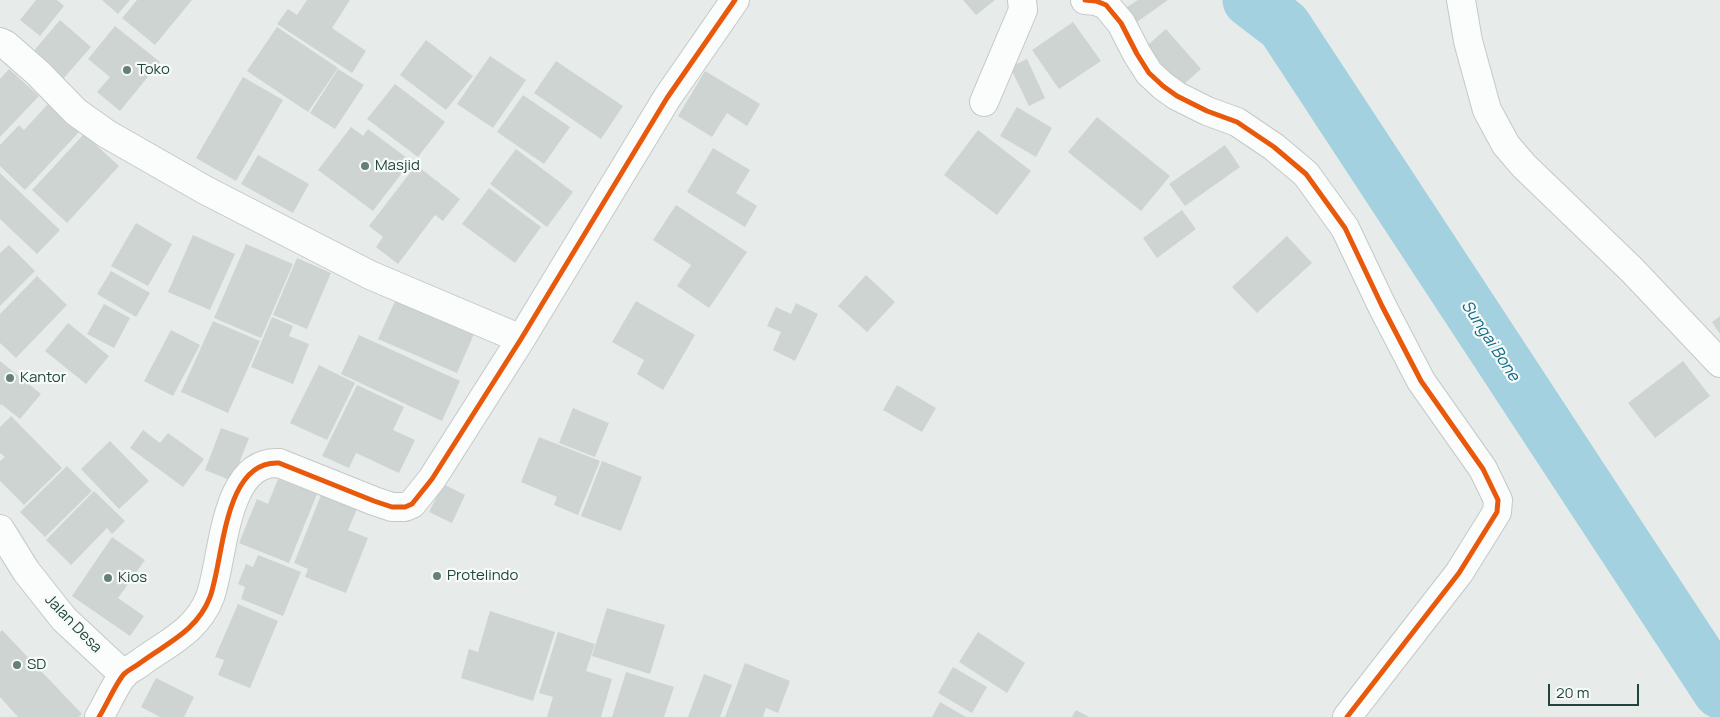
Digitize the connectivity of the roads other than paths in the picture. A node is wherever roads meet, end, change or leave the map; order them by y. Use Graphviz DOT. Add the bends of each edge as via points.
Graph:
graph roads {
  1 [pos="735,0"];
  2 [pos="1022,0"];
  3 [pos="1085,0"];
  4 [pos="1461,0"];
  5 [pos="0,42"];
  6 [pos="984,102"];
  7 [pos="521,339"];
  8 [pos="1720,363"];
  9 [pos="0,529"];
  10 [pos="124,674"];
  11 [pos="99,717"];
  12 [pos="1347,717"];
  1 -- 7 [label="street" via="667,98"];
  2 -- 6 [label="street" via="1023,10"];
  3 -- 12 [label="street" via="1096,0 1106,5 1121,23 1149,74 1163,86 1207,111 1237,122 1306,174 1345,228 1421,381 1483,469 1498,500 1497,512 1459,573"];
  4 -- 8 [label="street" via="1468,41 1487,110 1506,145"];
  5 -- 7 [label="street" via="38,73 76,112 156,162 370,275"];
  7 -- 10 [label="street" via="432,479 412,504 392,507 278,463 269,462 249,473 233,503 210,596 203,612 188,630"];
  9 -- 10 [label="street, Jalan Desa" via="26,571 64,619"];
  10 -- 11 [label="street"];
}
